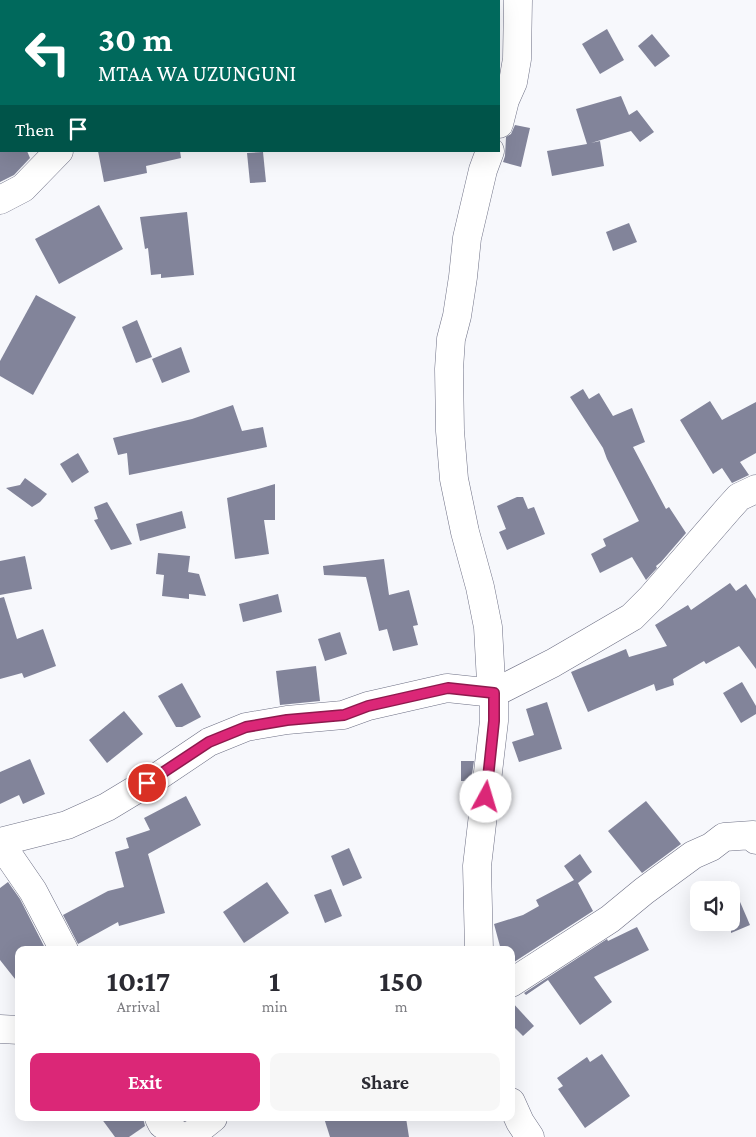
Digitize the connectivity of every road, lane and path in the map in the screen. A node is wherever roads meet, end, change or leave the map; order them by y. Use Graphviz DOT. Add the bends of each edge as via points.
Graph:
graph roads {
  1 [pos="511,4"];
  2 [pos="500,121"];
  3 [pos="58,152"];
  4 [pos="490,152"];
  5 [pos="0,200"];
  6 [pos="756,489"];
  7 [pos="494,693"];
  8 [pos="756,840"];
  9 [pos="0,842"];
  10 [pos="62,946"];
  11 [pos="479,946"];
  12 [pos="515,980"];
  13 [pos="0,1029"];
  14 [pos="15,1030"];
  15 [pos="515,1111"];
  16 [pos="160,1121"];
  17 [pos="209,1121"];
  18 [pos="182,1137"];
  19 [pos="189,1137"];
  20 [pos="530,1137"];
  1 -- 2 [label="street" via="516,66 514,82"];
  3 -- 5 [label="street" via="23,188"];
  4 -- 7 [label="street" via="466,238 449,370 454,479 488,627"];
  6 -- 7 [label="street" via="739,497 632,617"];
  7 -- 9 [label="street" via="448,688 368,706 344,715 246,727 209,742 107,806 66,825"];
  7 -- 11 [label="street" via="494,721 477,866"];
  8 -- 12 [label="street" via="753,835 724,837 693,855 610,919"];
  9 -- 10 [label="street" via="33,891"];
  13 -- 14 [label="street"];
  15 -- 20 [label="street"];
  16 -- 18 [label="street"];
  17 -- 19 [label="street"];
}
